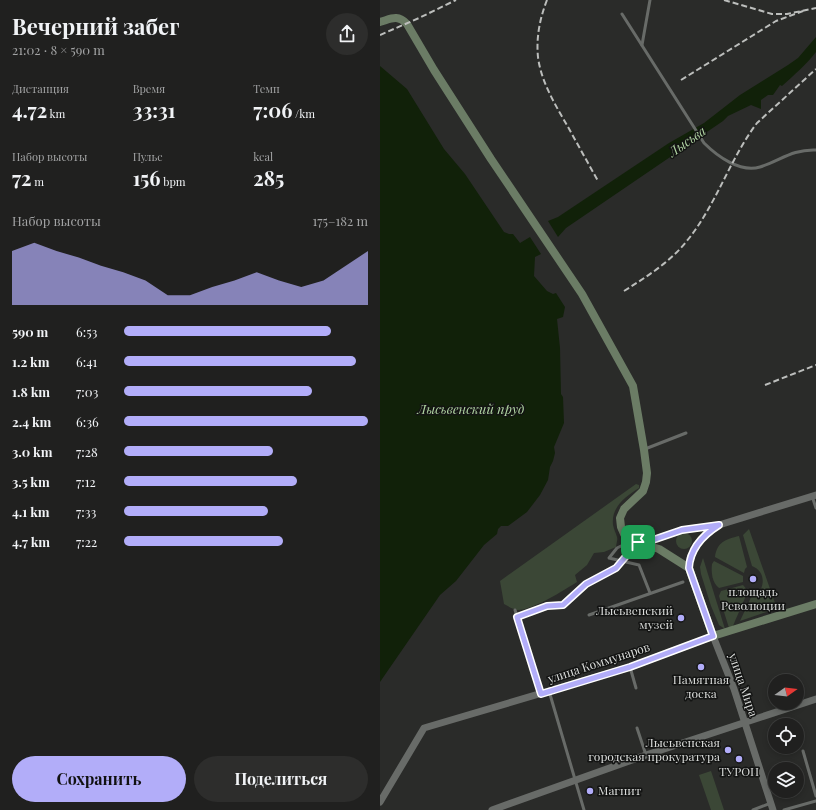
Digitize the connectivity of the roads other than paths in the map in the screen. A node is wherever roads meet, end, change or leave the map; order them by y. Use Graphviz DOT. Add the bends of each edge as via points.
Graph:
graph roads {
  1 [pos="650,0"];
  2 [pos="622,14"];
  3 [pos="380,22"];
  4 [pos="642,45"];
  5 [pos="816,150"];
  6 [pos="686,433"];
  7 [pos="644,450"];
  8 [pos="814,495"];
  9 [pos="816,508"];
  10 [pos="719,525"];
  11 [pos="638,542"];
  12 [pos="622,561"];
  13 [pos="689,568"];
  14 [pos="683,582"];
  15 [pos="650,593"];
  16 [pos="816,604"];
  17 [pos="515,610"];
  18 [pos="588,615"];
  19 [pos="517,617"];
  20 [pos="713,636"];
  21 [pos="630,667"];
  22 [pos="636,688"];
  23 [pos="549,691"];
  24 [pos="541,694"];
  25 [pos="816,699"];
  26 [pos="744,722"];
  27 [pos="637,728"];
  28 [pos="804,754"];
  29 [pos="646,756"];
  30 [pos="575,780"];
  31 [pos="816,796"];
  32 [pos="816,801"];
  33 [pos="380,802"];
  34 [pos="772,807"];
  35 [pos="492,810"];
  36 [pos="584,810"];
  37 [pos="753,810"];
  38 [pos="784,810"];
  1 -- 4 [label="lane"];
  2 -- 4 [label="lane"];
  3 -- 7 [label="main road" via="398,18 406,24 483,146 582,294 633,386"];
  4 -- 5 [label="lane" via="704,144 712,152 732,163 751,168 760,167 798,151"];
  6 -- 7 [label="lane"];
  7 -- 11 [label="main road" via="647,473 643,491 624,509 620,518 624,534"];
  8 -- 9 [label="lane"];
  8 -- 10 [label="street"];
  10 -- 11 [label="street" via="682,530"];
  10 -- 13 [label="street" via="699,542 690,558"];
  11 -- 12 [label="lane"];
  11 -- 12 [label="lane" via="617,548 609,558"];
  11 -- 13 [label="main road" via="660,548"];
  12 -- 15 [label="lane" via="639,565"];
  12 -- 19 [label="lane" via="616,568 586,584 563,605 547,606"];
  13 -- 20 [label="main road, улица Мира"];
  14 -- 15 [label="lane"];
  15 -- 18 [label="lane"];
  16 -- 20 [label="main road, улица Коммунаров"];
  17 -- 19 [label="lane"];
  19 -- 24 [label="lane"];
  20 -- 21 [label="street, улица Коммунаров"];
  20 -- 26 [label="street, улица Мира"];
  21 -- 22 [label="lane"];
  21 -- 23 [label="street, улица Коммунаров"];
  23 -- 24 [label="street, улица Коммунаров"];
  23 -- 30 [label="lane"];
  24 -- 33 [label="street, улица Коммунаров" via="424,728"];
  25 -- 26 [label="street"];
  26 -- 29 [label="street"];
  26 -- 34 [label="street, улица Мира"];
  27 -- 29 [label="lane"];
  28 -- 31 [label="lane"];
  29 -- 30 [label="street"];
  30 -- 35 [label="street"];
  30 -- 36 [label="lane"];
  32 -- 38 [label="lane"];
  34 -- 37 [label="lane"];
}
